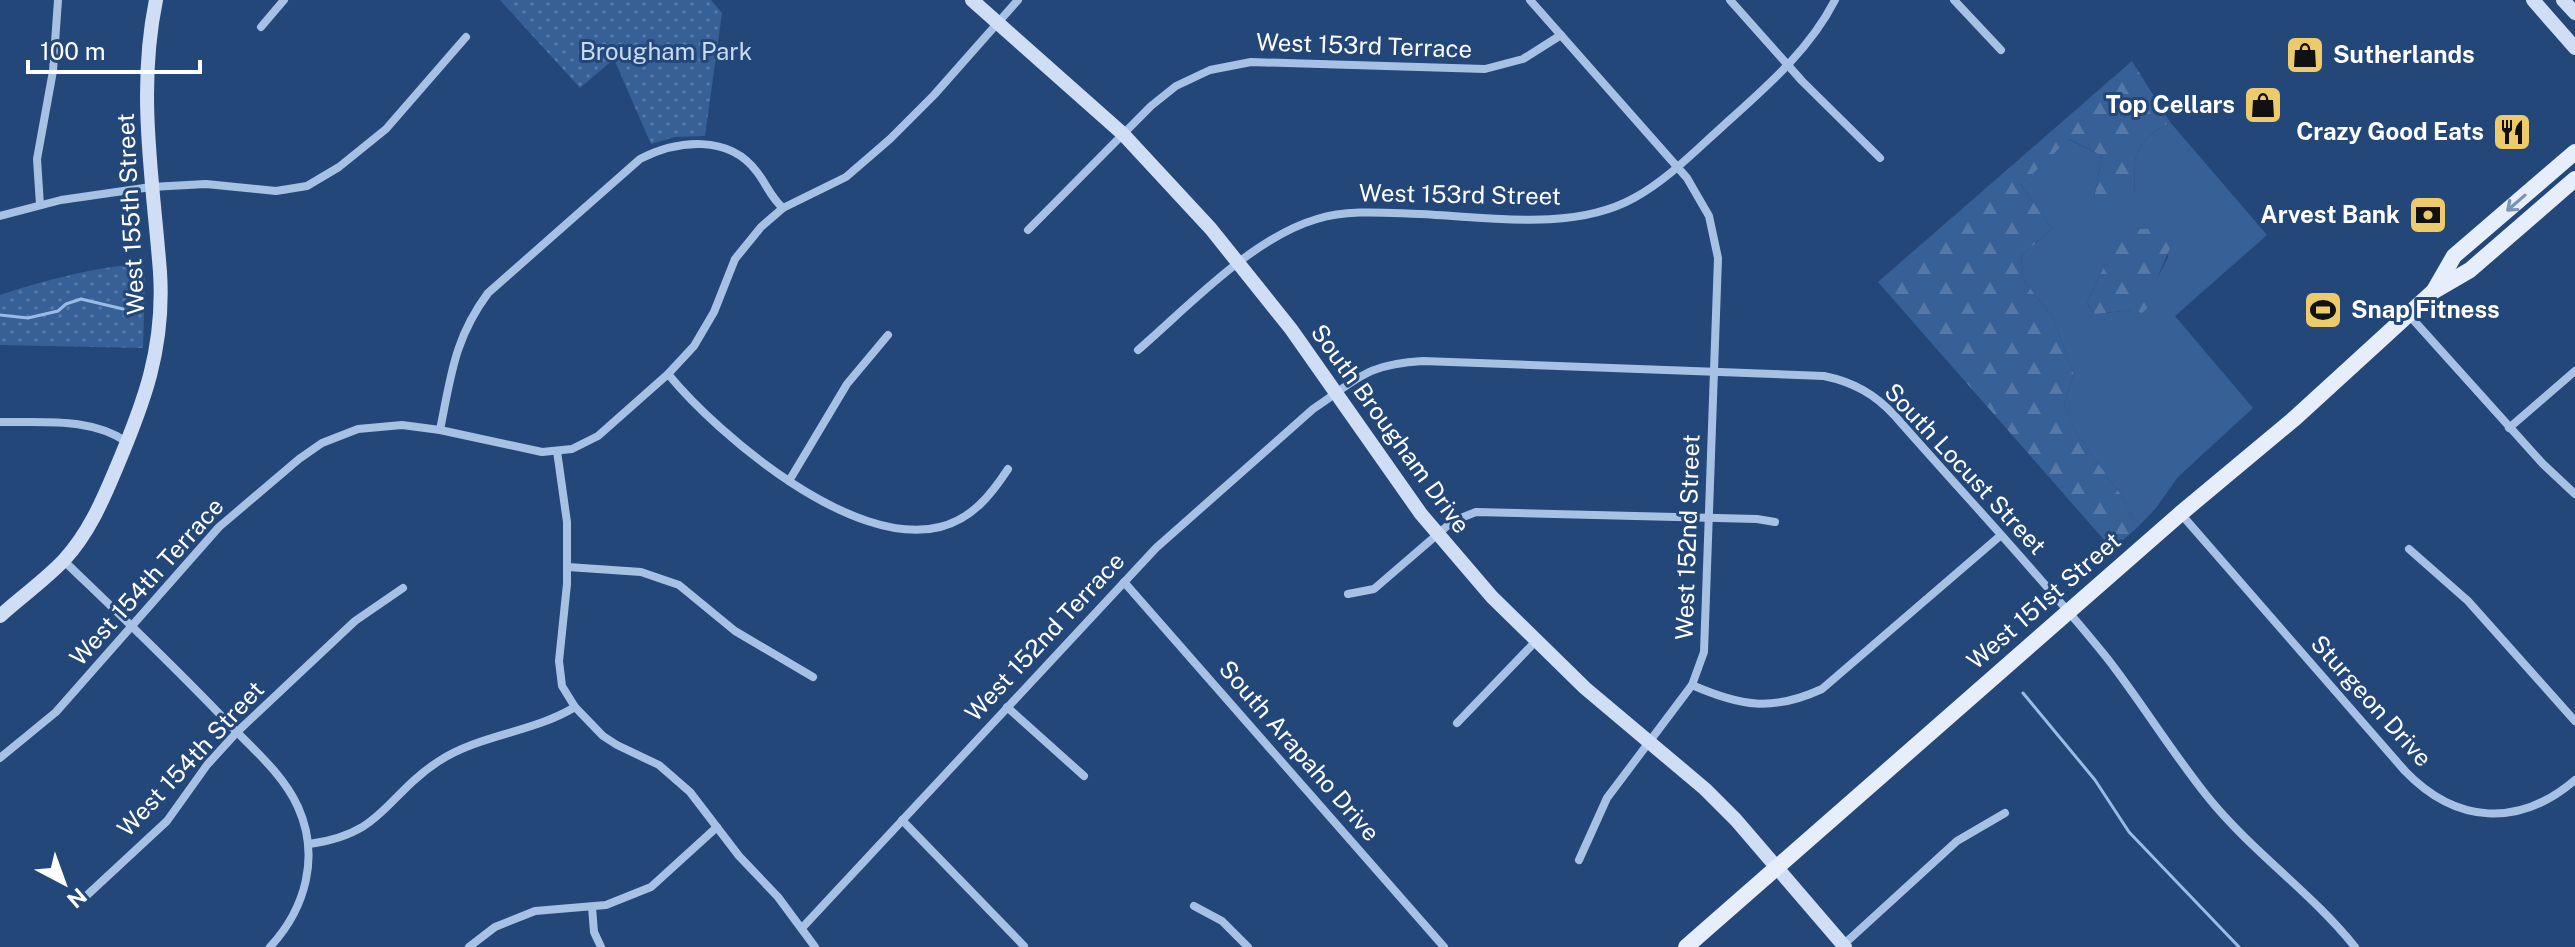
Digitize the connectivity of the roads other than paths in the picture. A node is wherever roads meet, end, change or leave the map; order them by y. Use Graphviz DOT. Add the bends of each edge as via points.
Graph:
graph roads {
  1 [pos="58,0"];
  2 [pos="156,0"];
  3 [pos="284,0"];
  4 [pos="972,0"];
  5 [pos="1018,0"];
  6 [pos="1530,0"];
  7 [pos="1730,0"];
  8 [pos="1835,0"];
  9 [pos="1954,0"];
  10 [pos="2533,0"];
  11 [pos="2563,0"];
  12 [pos="2575,13"];
  13 [pos="999,23"];
  14 [pos="261,27"];
  15 [pos="1561,35"];
  16 [pos="466,37"];
  17 [pos="2575,48"];
  18 [pos="2001,50"];
  19 [pos="1788,66"];
  20 [pos="1123,134"];
  21 [pos="2575,152"];
  22 [pos="1880,158"];
  23 [pos="1677,167"];
  24 [pos="2575,179"];
  25 [pos="151,187"];
  26 [pos="40,205"];
  27 [pos="783,208"];
  28 [pos="0,216"];
  29 [pos="1028,230"];
  30 [pos="1240,262"];
  31 [pos="2434,291"];
  32 [pos="2408,314"];
  33 [pos="888,335"];
  34 [pos="1138,350"];
  35 [pos="2575,371"];
  36 [pos="1715,372"];
  37 [pos="668,374"];
  38 [pos="1336,394"];
  39 [pos="0,422"];
  40 [pos="2509,428"];
  41 [pos="440,430"];
  42 [pos="128,442"];
  43 [pos="557,451"];
  44 [pos="1008,469"];
  45 [pos="789,481"];
  46 [pos="2575,494"];
  47 [pos="2180,514"];
  48 [pos="1710,518"];
  49 [pos="1775,522"];
  50 [pos="1438,535"];
  51 [pos="2000,536"];
  52 [pos="2409,549"];
  53 [pos="63,560"];
  54 [pos="568,567"];
  55 [pos="1124,582"];
  56 [pos="403,588"];
  57 [pos="1348,594"];
  58 [pos="2068,612"];
  59 [pos="0,616"];
  60 [pos="131,626"];
  61 [pos="1536,641"];
  62 [pos="813,677"];
  63 [pos="1692,685"];
  64 [pos="575,707"];
  65 [pos="1007,707"];
  66 [pos="2575,721"];
  67 [pos="1457,723"];
  68 [pos="237,732"];
  69 [pos="1649,741"];
  70 [pos="0,758"];
  71 [pos="1084,776"];
  72 [pos="2575,780"];
  73 [pos="2005,813"];
  74 [pos="902,820"];
  75 [pos="717,827"];
  76 [pos="309,844"];
  77 [pos="1579,860"];
  78 [pos="1777,867"];
  79 [pos="84,898"];
  80 [pos="1194,906"];
  81 [pos="592,907"];
  82 [pos="802,928"];
  83 [pos="1024,946"];
  84 [pos="1843,946"];
  85 [pos="270,947"];
  86 [pos="469,947"];
  87 [pos="601,947"];
  88 [pos="815,947"];
  89 [pos="1248,947"];
  90 [pos="1444,947"];
  91 [pos="1686,947"];
  92 [pos="2355,947"];
  1 -- 26 [label="street" via="53,71 37,159"];
  2 -- 25 [label="street, West 155th Street" via="146,89"];
  3 -- 14 [label="street"];
  4 -- 13 [label="street, South Brougham Drive"];
  5 -- 13 [label="street"];
  6 -- 15 [label="street, West 152nd Street"];
  7 -- 19 [label="street"];
  8 -- 19 [label="street, West 153rd Street"];
  9 -- 18 [label="street"];
  10 -- 17 [label="street"];
  11 -- 12 [label="street"];
  13 -- 20 [label="street, South Brougham Drive"];
  13 -- 27 [label="street" via="934,95 855,169"];
  15 -- 20 [label="street, West 153rd Terrace" via="1513,63 1485,69 1251,62 1225,66 1176,86"];
  15 -- 23 [label="street, West 152nd Street"];
  16 -- 25 [label="street" via="386,129 320,180 276,191 206,184"];
  19 -- 22 [label="street"];
  19 -- 23 [label="street, West 153rd Street"];
  20 -- 29 [label="street, West 153rd Terrace"];
  20 -- 30 [label="street, South Brougham Drive"];
  21 -- 31 [label="main road, West 151st Street, one-way" via="2454,256"];
  23 -- 30 [label="street, West 153rd Street" via="1633,199 1583,216 1346,214 1300,224"];
  23 -- 36 [label="street, West 152nd Street" via="1699,195 1715,236"];
  24 -- 31 [label="main road, West 151st Street" via="2470,270"];
  25 -- 26 [label="street"];
  25 -- 42 [label="street, West 155th Street" via="160,328 147,394"];
  26 -- 28 [label="street"];
  27 -- 37 [label="street" via="735,259 705,329"];
  27 -- 41 [label="street" via="756,171 730,151 684,143 640,159 481,302 459,342"];
  30 -- 34 [label="street, West 153rd Street"];
  30 -- 38 [label="street, South Brougham Drive"];
  31 -- 32 [label="main road, West 151st Street"];
  32 -- 40 [label="street"];
  32 -- 47 [label="main road, West 151st Street"];
  33 -- 45 [label="street" via="847,384"];
  35 -- 40 [label="street"];
  36 -- 38 [label="street, South Locust Street" via="1403,362 1369,371"];
  36 -- 48 [label="street, West 152nd Street"];
  36 -- 51 [label="street, South Locust Street" via="1824,376 1869,393"];
  37 -- 43 [label="street" via="598,436"];
  37 -- 45 [label="street" via="703,414"];
  38 -- 50 [label="street, South Brougham Drive"];
  38 -- 55 [label="street, West 152nd Terrace" via="1313,409"];
  39 -- 42 [label="street" via="82,425"];
  40 -- 46 [label="street"];
  41 -- 43 [label="street" via="523,449"];
  41 -- 60 [label="street, West 154th Terrace" via="377,426 322,443 219,527"];
  42 -- 53 [label="street, West 155th Street" via="94,518"];
  43 -- 54 [label="street"];
  44 -- 45 [label="street" via="977,508 942,527 906,531 810,495"];
  47 -- 58 [label="main road, West 151st Street"];
  47 -- 72 [label="street, Sturgeon Drive" via="2405,771 2438,799 2467,811 2507,813 2544,802"];
  48 -- 49 [label="street"];
  48 -- 50 [label="street" via="1476,512 1453,521"];
  48 -- 63 [label="street, West 152nd Street" via="1704,652"];
  50 -- 57 [label="street" via="1374,589"];
  50 -- 61 [label="street, South Brougham Drive"];
  51 -- 58 [label="street, South Locust Street"];
  51 -- 63 [label="street" via="1822,689 1788,702 1755,705"];
  52 -- 66 [label="street" via="2468,601"];
  53 -- 59 [label="street, West 155th Street"];
  53 -- 60 [label="street"];
  54 -- 62 [label="street" via="641,572 679,585 735,631"];
  54 -- 64 [label="street" via="559,661 562,686"];
  55 -- 65 [label="street, West 152nd Terrace"];
  55 -- 90 [label="street, South Arapaho Drive"];
  56 -- 68 [label="street, West 154th Street" via="355,621"];
  58 -- 78 [label="main road, West 151st Street"];
  58 -- 92 [label="street, South Locust Street" via="2223,815"];
  60 -- 68 [label="street"];
  60 -- 70 [label="street, West 154th Terrace" via="56,712"];
  61 -- 67 [label="street"];
  61 -- 69 [label="street, South Brougham Drive"];
  63 -- 69 [label="street, West 152nd Street"];
  64 -- 75 [label="street" via="603,736 677,779"];
  64 -- 76 [label="street" via="547,722 454,752 409,784 373,822 342,838"];
  65 -- 71 [label="street"];
  65 -- 74 [label="street, West 152nd Terrace"];
  68 -- 76 [label="street" via="288,788"];
  68 -- 79 [label="street, West 154th Street" via="167,821"];
  69 -- 77 [label="street, West 152nd Street" via="1607,798"];
  69 -- 78 [label="street, South Brougham Drive" via="1726,810"];
  73 -- 84 [label="street" via="1957,841"];
  74 -- 82 [label="street, West 152nd Terrace"];
  74 -- 83 [label="street"];
  75 -- 81 [label="street" via="651,887"];
  75 -- 82 [label="street"];
  76 -- 85 [label="street" via="301,900"];
  78 -- 84 [label="street, South Brougham Drive"];
  78 -- 91 [label="main road, West 151st Street"];
  80 -- 89 [label="street" via="1222,921"];
  81 -- 86 [label="street" via="535,911 495,927"];
  81 -- 87 [label="street"];
  82 -- 88 [label="street"];
}
